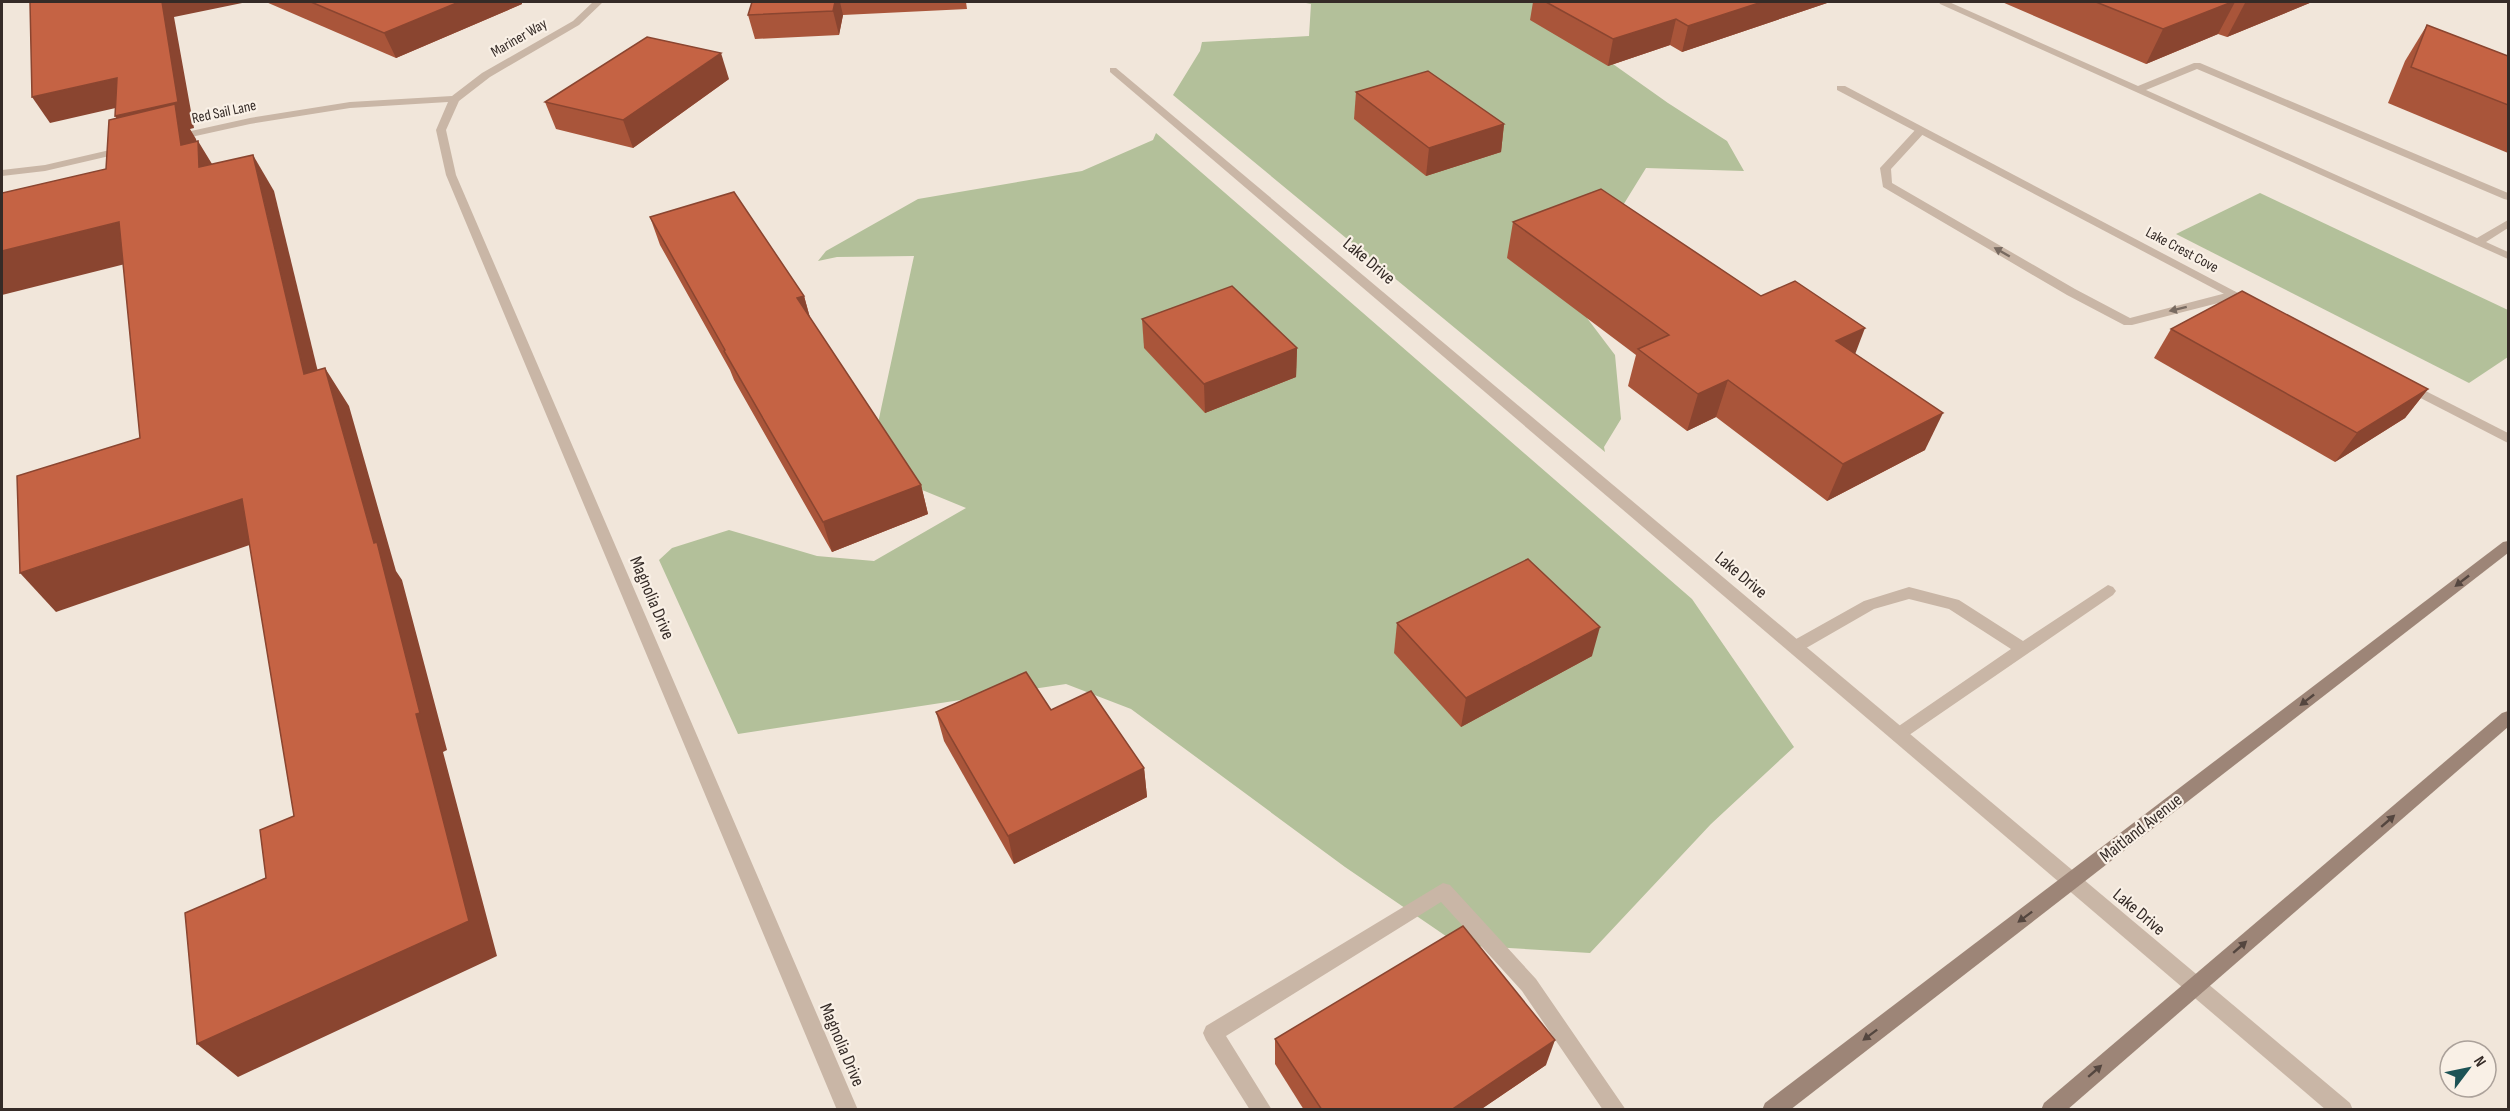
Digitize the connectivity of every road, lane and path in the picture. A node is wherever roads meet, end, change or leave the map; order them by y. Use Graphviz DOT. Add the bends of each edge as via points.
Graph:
graph roads {
  1 [pos="598,2"];
  2 [pos="1943,2"];
  3 [pos="1113,70"];
  4 [pos="1841,88"];
  5 [pos="2139,89"];
  6 [pos="455,99"];
  7 [pos="1921,130"];
  8 [pos="159,142"];
  9 [pos="136,147"];
  10 [pos="2,173"];
  11 [pos="2508,197"];
  12 [pos="2508,223"];
  13 [pos="2478,242"];
  14 [pos="2508,256"];
  15 [pos="2234,295"];
  16 [pos="2266,311"];
  17 [pos="2392,378"];
  18 [pos="2508,438"];
  19 [pos="2508,546"];
  20 [pos="2108,591"];
  21 [pos="1795,647"];
  22 [pos="2024,649"];
  23 [pos="2508,717"];
  24 [pos="1899,735"];
  25 [pos="2072,881"];
  26 [pos="2195,985"];
  27 [pos="848,1110"];
  28 [pos="1262,1110"];
  29 [pos="1616,1110"];
  30 [pos="1772,1110"];
  31 [pos="2050,1110"];
  32 [pos="2343,1110"];
  1 -- 6 [label="street, Mariner Way" via="576,23 486,75"];
  2 -- 5 [label="street"];
  3 -- 21 [label="street, Lake Drive"];
  4 -- 7 [label="street, Lake Crest Cove"];
  5 -- 11 [label="street" via="2197,65"];
  5 -- 13 [label="street"];
  6 -- 8 [label="street, Red Sail Lane" via="351,105 250,121"];
  6 -- 27 [label="street, Magnolia Drive" via="441,130 451,175"];
  7 -- 15 [label="street, Lake Crest Cove"];
  15 -- 7 [label="street, one-way" via="2128,322 2090,302 1887,185 1885,168"];
  9 -- 10 [label="street" via="45,168"];
  12 -- 13 [label="street"];
  13 -- 14 [label="street"];
  15 -- 16 [label="street, Lake Crest Cove"];
  17 -- 18 [label="street"];
  19 -- 25 [label="main road, Maitland Avenue, one-way"];
  20 -- 22 [label="street"];
  21 -- 22 [label="street" via="1869,605 1909,593 1954,604"];
  21 -- 24 [label="street, Lake Drive"];
  22 -- 24 [label="street"];
  26 -- 23 [label="main road, one-way"];
  24 -- 25 [label="street, Lake Drive"];
  25 -- 26 [label="street, Lake Drive"];
  25 -- 30 [label="main road, Maitland Avenue, one-way"];
  31 -- 26 [label="main road, one-way"];
  26 -- 32 [label="street, Lake Drive"];
  28 -- 29 [label="street" via="1213,1033 1443,891 1529,985"];
}
